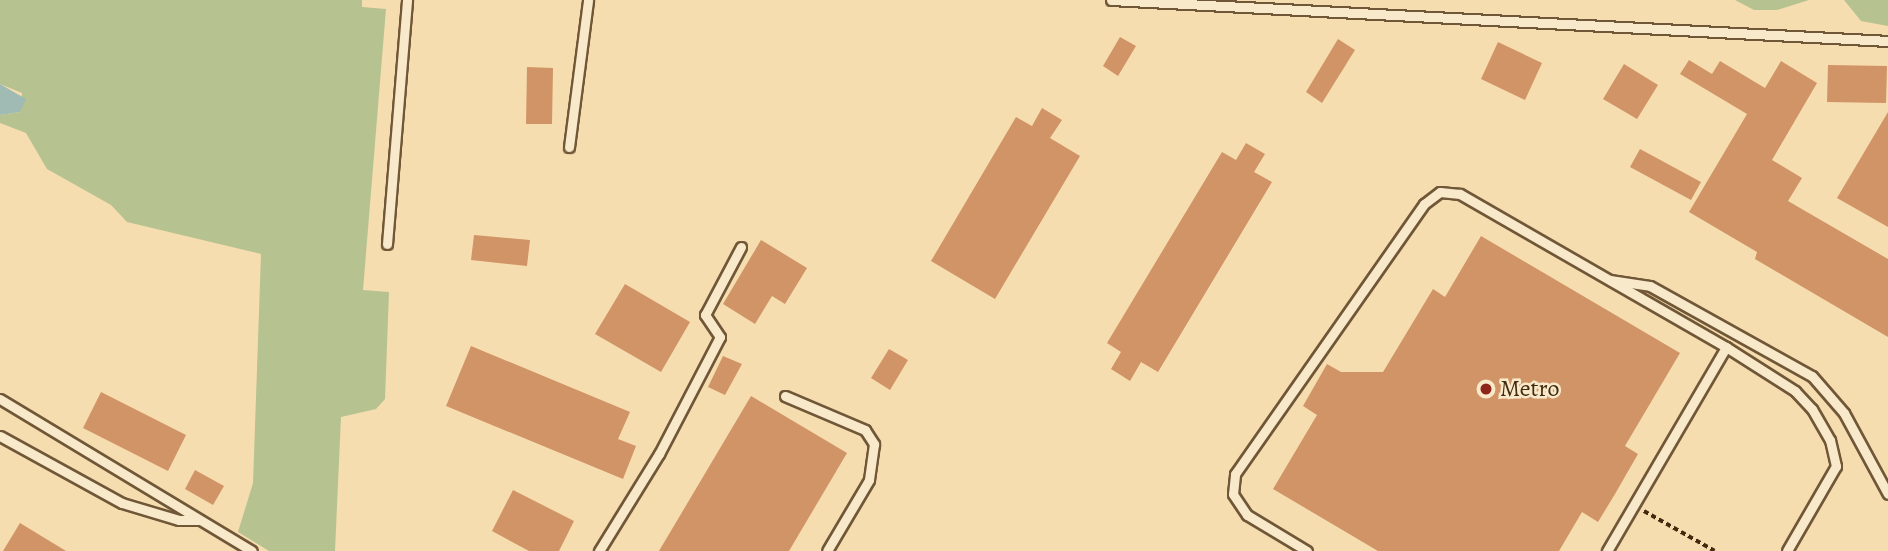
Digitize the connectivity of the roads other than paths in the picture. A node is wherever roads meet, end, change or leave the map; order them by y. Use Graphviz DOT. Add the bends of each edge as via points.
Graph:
graph roads {
  1 [pos="407,0"];
  2 [pos="588,0"];
  3 [pos="1111,0"];
  4 [pos="1888,41"];
  5 [pos="569,147"];
  6 [pos="387,244"];
  7 [pos="741,247"];
  8 [pos="1604,279"];
  9 [pos="1726,348"];
  10 [pos="785,396"];
  11 [pos="0,399"];
  12 [pos="0,436"];
  13 [pos="1888,494"];
  14 [pos="201,520"];
  15 [pos="249,550"];
  16 [pos="599,551"];
  17 [pos="827,551"];
  18 [pos="1307,551"];
  19 [pos="1607,551"];
  20 [pos="1787,551"];
  1 -- 6 [label="lane"];
  2 -- 5 [label="lane"];
  3 -- 4 [label="lane"];
  7 -- 16 [label="lane" via="705,315 720,337 659,454"];
  8 -- 9 [label="lane"];
  8 -- 13 [label="lane" via="1650,286 1812,376 1844,413"];
  8 -- 18 [label="lane" via="1460,194 1440,192 1424,204 1235,474 1233,494 1247,515"];
  9 -- 19 [label="lane"];
  9 -- 20 [label="lane" via="1795,391 1830,440 1836,466"];
  10 -- 17 [label="lane" via="865,430 874,444 869,480"];
  11 -- 14 [label="lane"];
  12 -- 14 [label="lane" via="122,503 178,520"];
  14 -- 15 [label="lane"];
}
